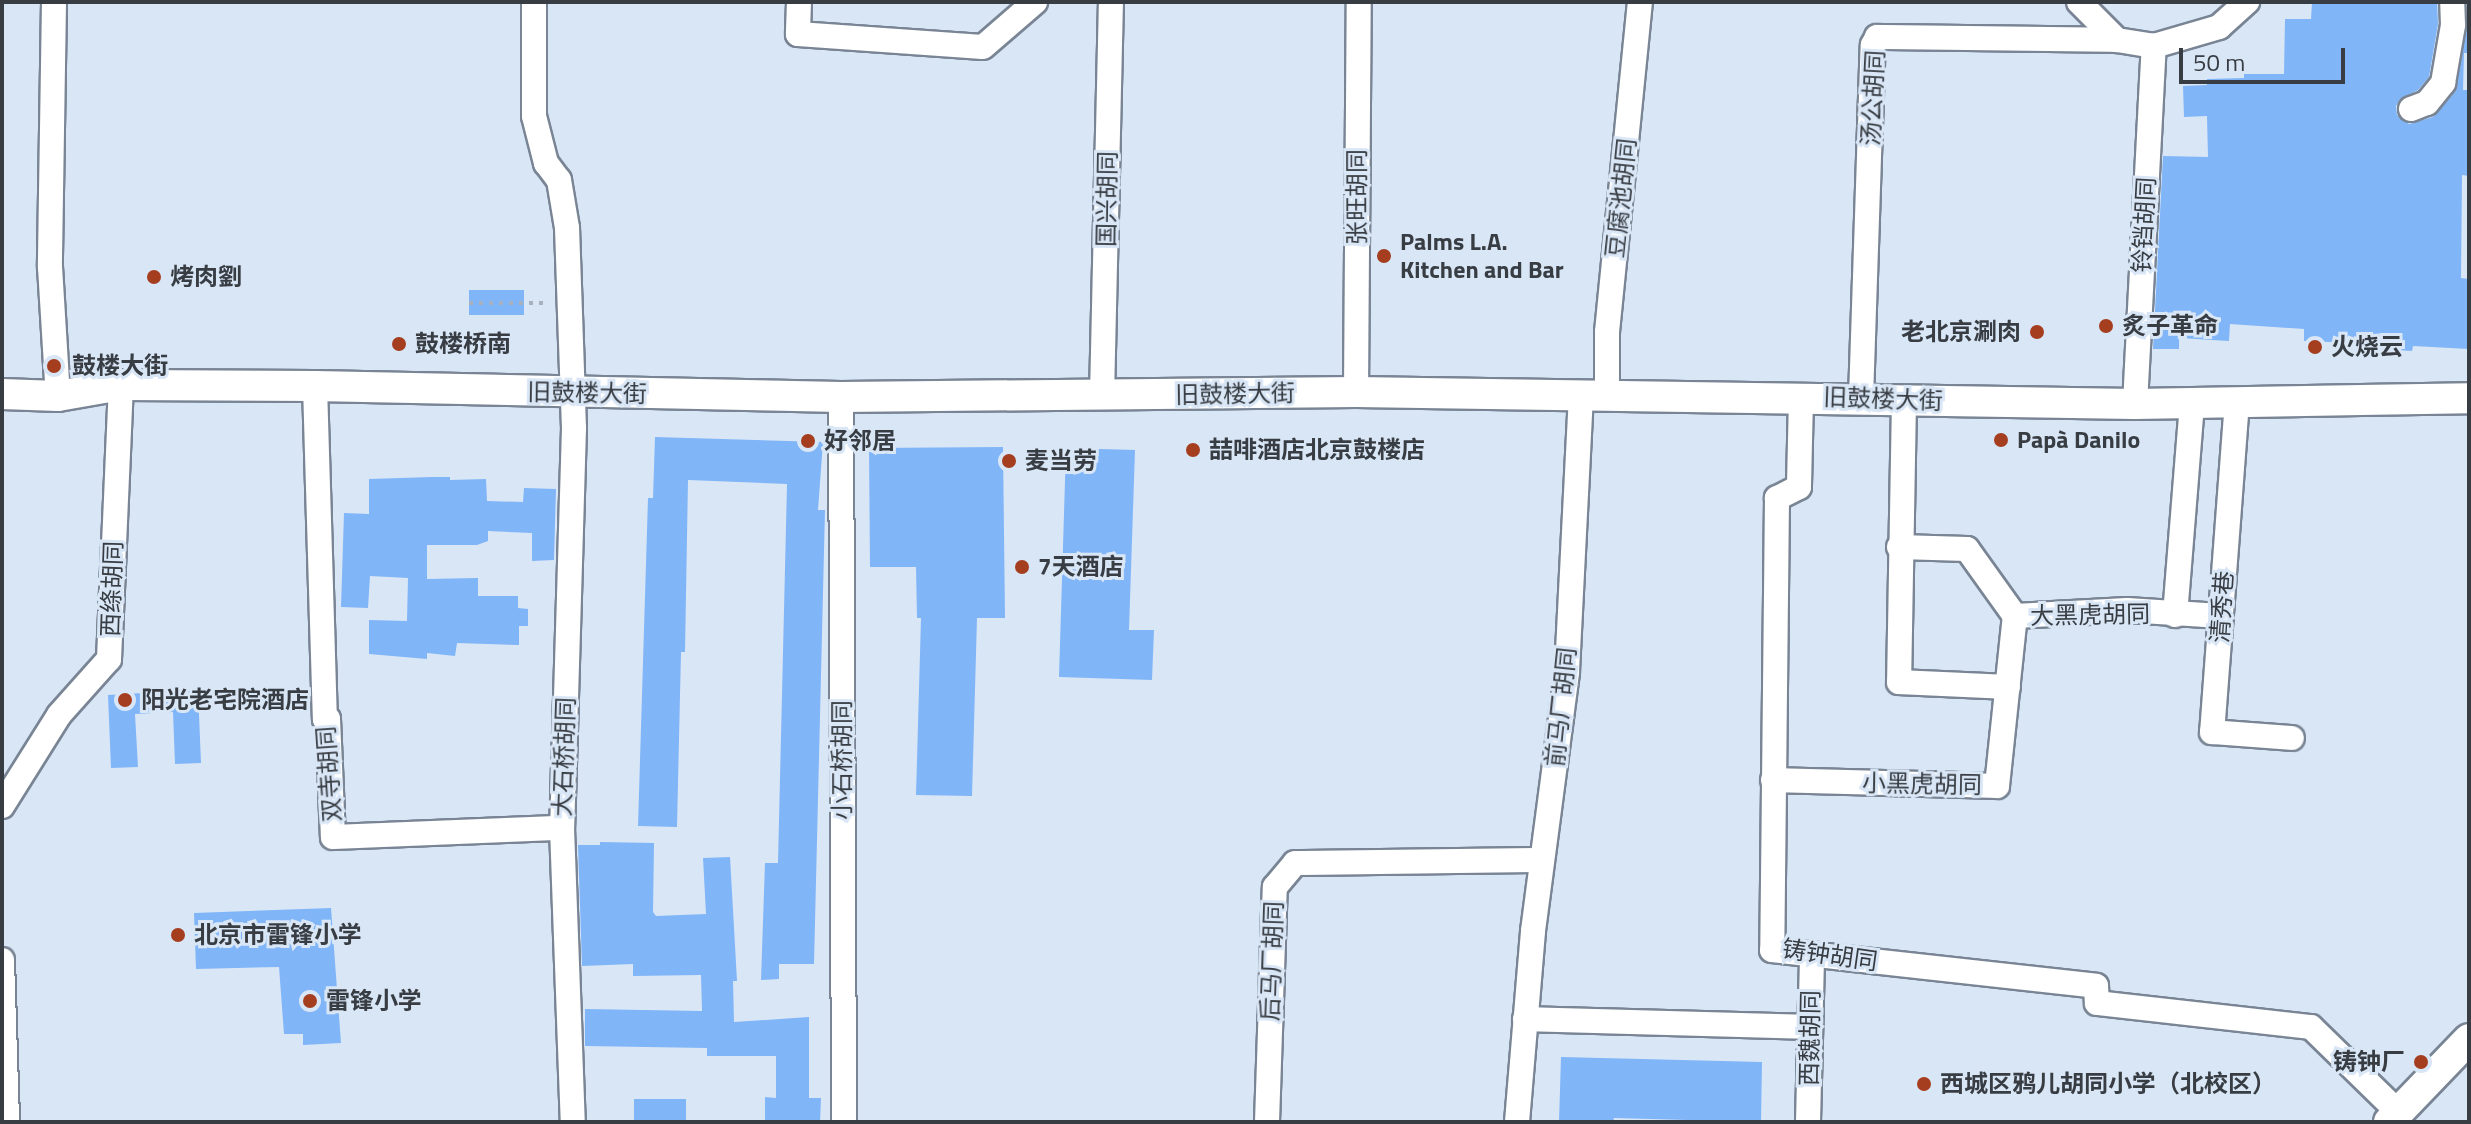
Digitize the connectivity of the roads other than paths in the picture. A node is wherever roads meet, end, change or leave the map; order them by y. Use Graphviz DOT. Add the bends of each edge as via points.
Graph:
graph roads {
  1 [pos="54,2"];
  2 [pos="534,2"];
  3 [pos="799,2"];
  4 [pos="1035,2"];
  5 [pos="1111,2"];
  6 [pos="1359,2"];
  7 [pos="1640,2"];
  8 [pos="2079,2"];
  9 [pos="2247,2"];
  10 [pos="2452,2"];
  11 [pos="2117,40"];
  12 [pos="2154,46"];
  13 [pos="2411,109"];
  14 [pos="121,385"];
  15 [pos="315,386"];
  16 [pos="1356,392"];
  17 [pos="571,393"];
  18 [pos="2,394"];
  19 [pos="1594,394"];
  20 [pos="58,396"];
  21 [pos="1102,396"];
  22 [pos="841,397"];
  23 [pos="1801,397"];
  24 [pos="1861,398"];
  25 [pos="2469,398"];
  26 [pos="1904,400"];
  27 [pos="2237,401"];
  28 [pos="2192,403"];
  29 [pos="2135,404"];
  30 [pos="1899,547"];
  31 [pos="2175,615"];
  32 [pos="2015,616"];
  33 [pos="2221,616"];
  34 [pos="2008,687"];
  35 [pos="2292,738"];
  36 [pos="1773,780"];
  37 [pos="2,806"];
  38 [pos="562,828"];
  39 [pos="1542,860"];
  40 [pos="1812,955"];
  41 [pos="2,960"];
  42 [pos="1525,1019"];
  43 [pos="1810,1027"];
  44 [pos="2469,1039"];
  45 [pos="2394,1117"];
  46 [pos="7,1122"];
  47 [pos="573,1122"];
  48 [pos="844,1122"];
  49 [pos="1267,1122"];
  50 [pos="1517,1122"];
  51 [pos="1808,1122"];
  1 -- 20 [label="street" via="50,267"];
  2 -- 17 [label="street, 大石桥胡同" via="534,116 546,163 566,202"];
  3 -- 4 [label="street" via="798,34 983,47"];
  5 -- 21 [label="street, 国兴胡同"];
  6 -- 16 [label="street, 张旺胡同"];
  7 -- 19 [label="street, 豆腐池胡同" via="1607,332"];
  8 -- 11 [label="street"];
  9 -- 12 [label="street" via="2219,27"];
  10 -- 13 [label="street" via="2443,83 2427,103"];
  11 -- 12 [label="street"];
  11 -- 24 [label="street, 汤公胡同" via="1877,37"];
  12 -- 29 [label="street, 铃铛胡同"];
  14 -- 15 [label="main road, 旧鼓楼大街"];
  14 -- 20 [label="main road, 旧鼓楼大街"];
  14 -- 37 [label="street, 西绦胡同" via="109,659 59,715"];
  15 -- 17 [label="main road, 旧鼓楼大街"];
  15 -- 38 [label="street, 双寺胡同" via="333,837"];
  16 -- 19 [label="main road, 旧鼓楼大街"];
  16 -- 21 [label="main road, 旧鼓楼大街"];
  17 -- 22 [label="main road, 旧鼓楼大街"];
  17 -- 38 [label="street, 大石桥胡同"];
  18 -- 20 [label="main road, 旧鼓楼大街"];
  19 -- 23 [label="main road, 旧鼓楼大街"];
  19 -- 39 [label="street, 前马厂胡同"];
  21 -- 22 [label="main road, 旧鼓楼大街"];
  22 -- 48 [label="street, 小石桥胡同"];
  23 -- 24 [label="main road, 旧鼓楼大街"];
  23 -- 36 [label="street, 铸钟胡同" via="1799,487 1777,498"];
  24 -- 26 [label="main road, 旧鼓楼大街"];
  25 -- 27 [label="main road, 旧鼓楼大街"];
  26 -- 29 [label="main road, 旧鼓楼大街"];
  26 -- 30 [label="street"];
  27 -- 28 [label="main road, 旧鼓楼大街"];
  27 -- 33 [label="street, 清秀巷"];
  28 -- 29 [label="main road, 旧鼓楼大街"];
  28 -- 31 [label="street"];
  30 -- 32 [label="street, 大黑虎胡同" via="1967,549"];
  30 -- 34 [label="street" via="1899,682"];
  31 -- 32 [label="street, 大黑虎胡同" via="2127,610"];
  31 -- 33 [label="street, 大黑虎胡同"];
  32 -- 34 [label="street, 小黑虎胡同"];
  33 -- 35 [label="street, 清秀巷" via="2212,732"];
  34 -- 36 [label="street, 小黑虎胡同" via="1997,786"];
  36 -- 40 [label="street, 铸钟胡同" via="1772,950"];
  38 -- 47 [label="street, 大石桥胡同"];
  39 -- 42 [label="street, 前马厂胡同"];
  39 -- 49 [label="street, 后马厂胡同" via="1295,863 1275,887"];
  40 -- 43 [label="street, 西魏胡同"];
  40 -- 45 [label="street, 铸钟胡同" via="2096,986 2097,1003 2311,1027"];
  41 -- 46 [label="street"];
  42 -- 43 [label="street"];
  42 -- 50 [label="street, 前马厂胡同"];
  43 -- 51 [label="street, 西魏胡同"];
  44 -- 45 [label="main road"];
}
